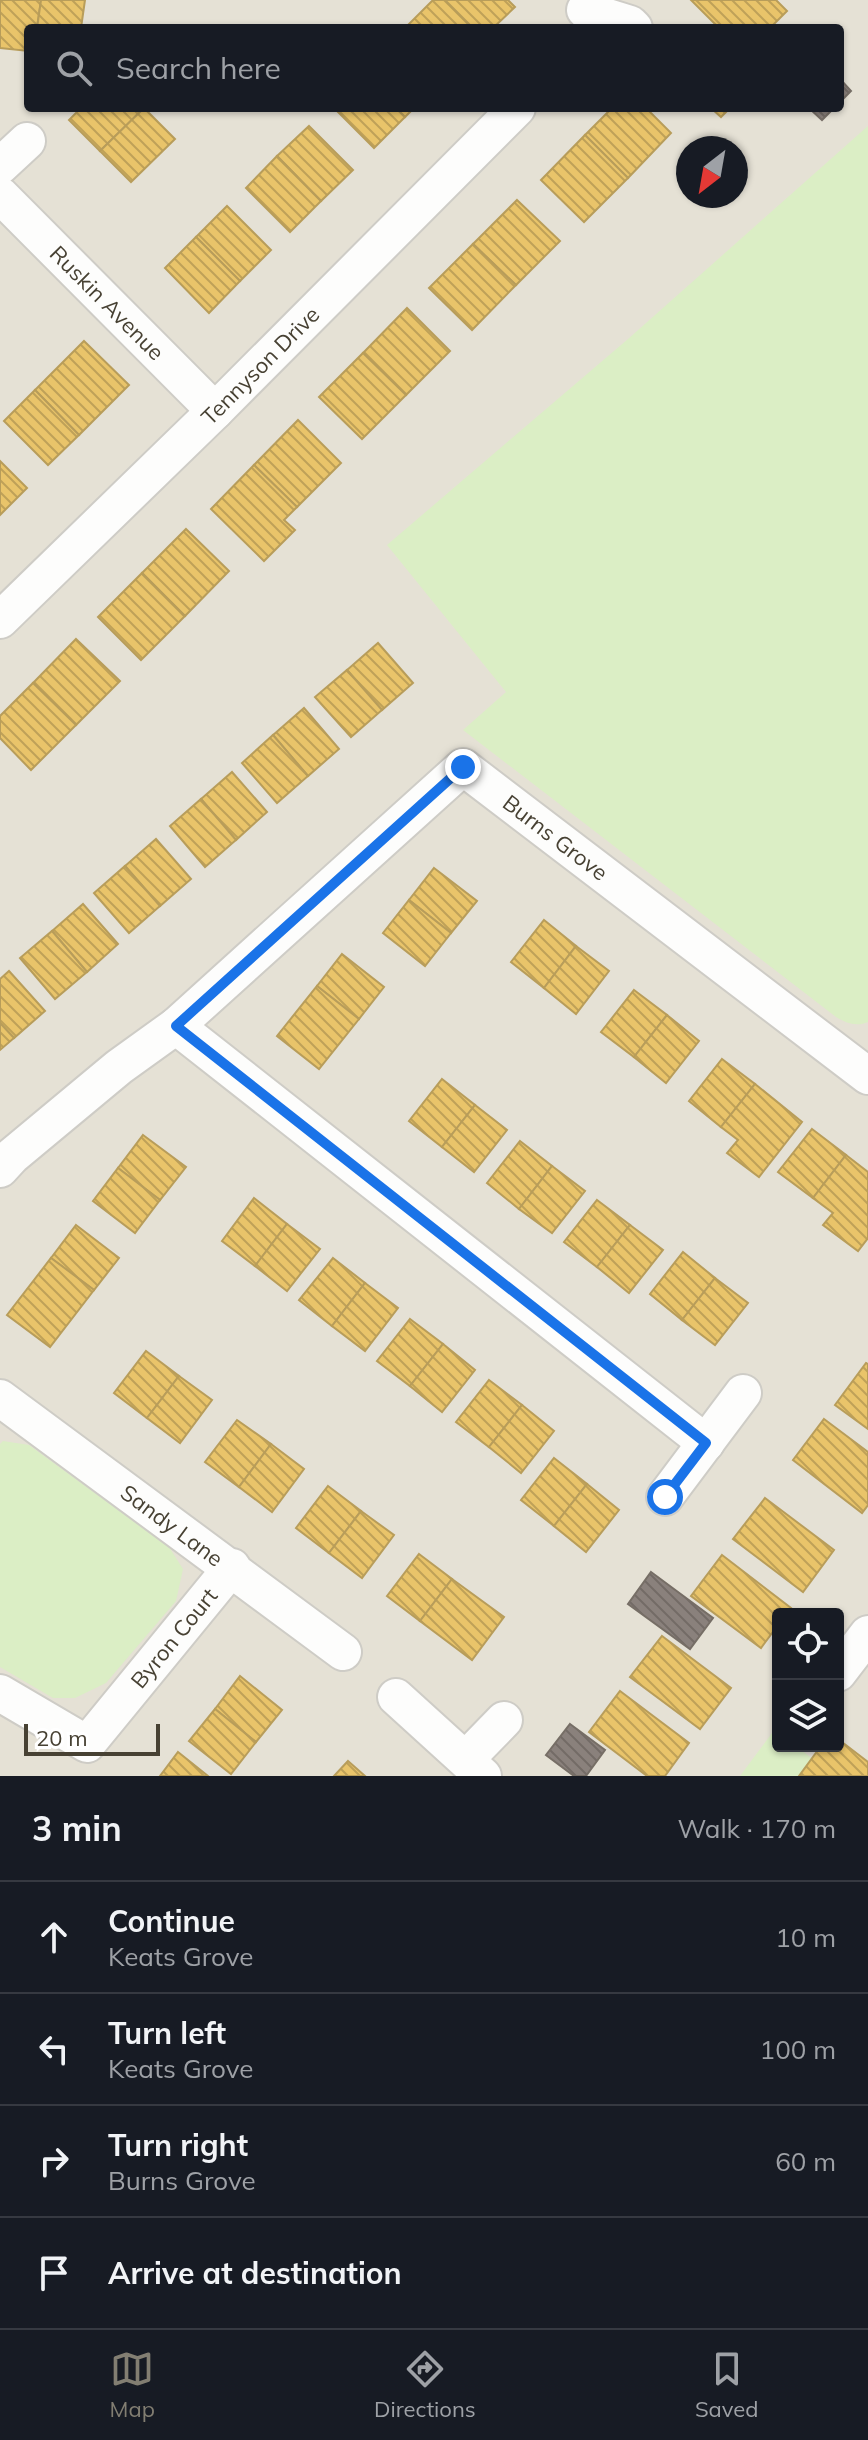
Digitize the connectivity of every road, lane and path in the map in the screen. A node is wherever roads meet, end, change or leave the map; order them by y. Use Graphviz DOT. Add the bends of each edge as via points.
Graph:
graph roads {
  1 [pos="583,13"];
  2 [pos="630,24"];
  3 [pos="513,112"];
  4 [pos="27,141"];
  5 [pos="0,166"];
  6 [pos="0,195"];
  7 [pos="215,411"];
  8 [pos="0,620"];
  9 [pos="176,1026"];
  10 [pos="868,1076"];
  11 [pos="0,1169"];
  12 [pos="743,1393"];
  13 [pos="0,1398"];
  14 [pos="706,1443"];
  15 [pos="665,1497"];
  16 [pos="232,1567"];
  17 [pos="343,1652"];
  18 [pos="0,1693"];
  19 [pos="396,1697"];
  20 [pos="504,1720"];
  21 [pos="474,1768"];
  1 -- 2 [label="street"];
  3 -- 7 [label="street, Tennyson Drive"];
  4 -- 5 [label="street"];
  6 -- 7 [label="street, Ruskin Avenue"];
  7 -- 8 [label="street, Tennyson Drive"];
  9 -- 10 [label="street, Burns Grove" via="463,767"];
  9 -- 11 [label="street, Burns Grove" via="119,1067"];
  9 -- 14 [label="street"];
  12 -- 14 [label="street"];
  13 -- 16 [label="street, Sandy Lane"];
  14 -- 15 [label="street"];
  16 -- 17 [label="street, Sandy Lane"];
  16 -- 18 [label="street, Byron Court" via="87,1744"];
  19 -- 21 [label="street"];
  20 -- 21 [label="street"];
}
